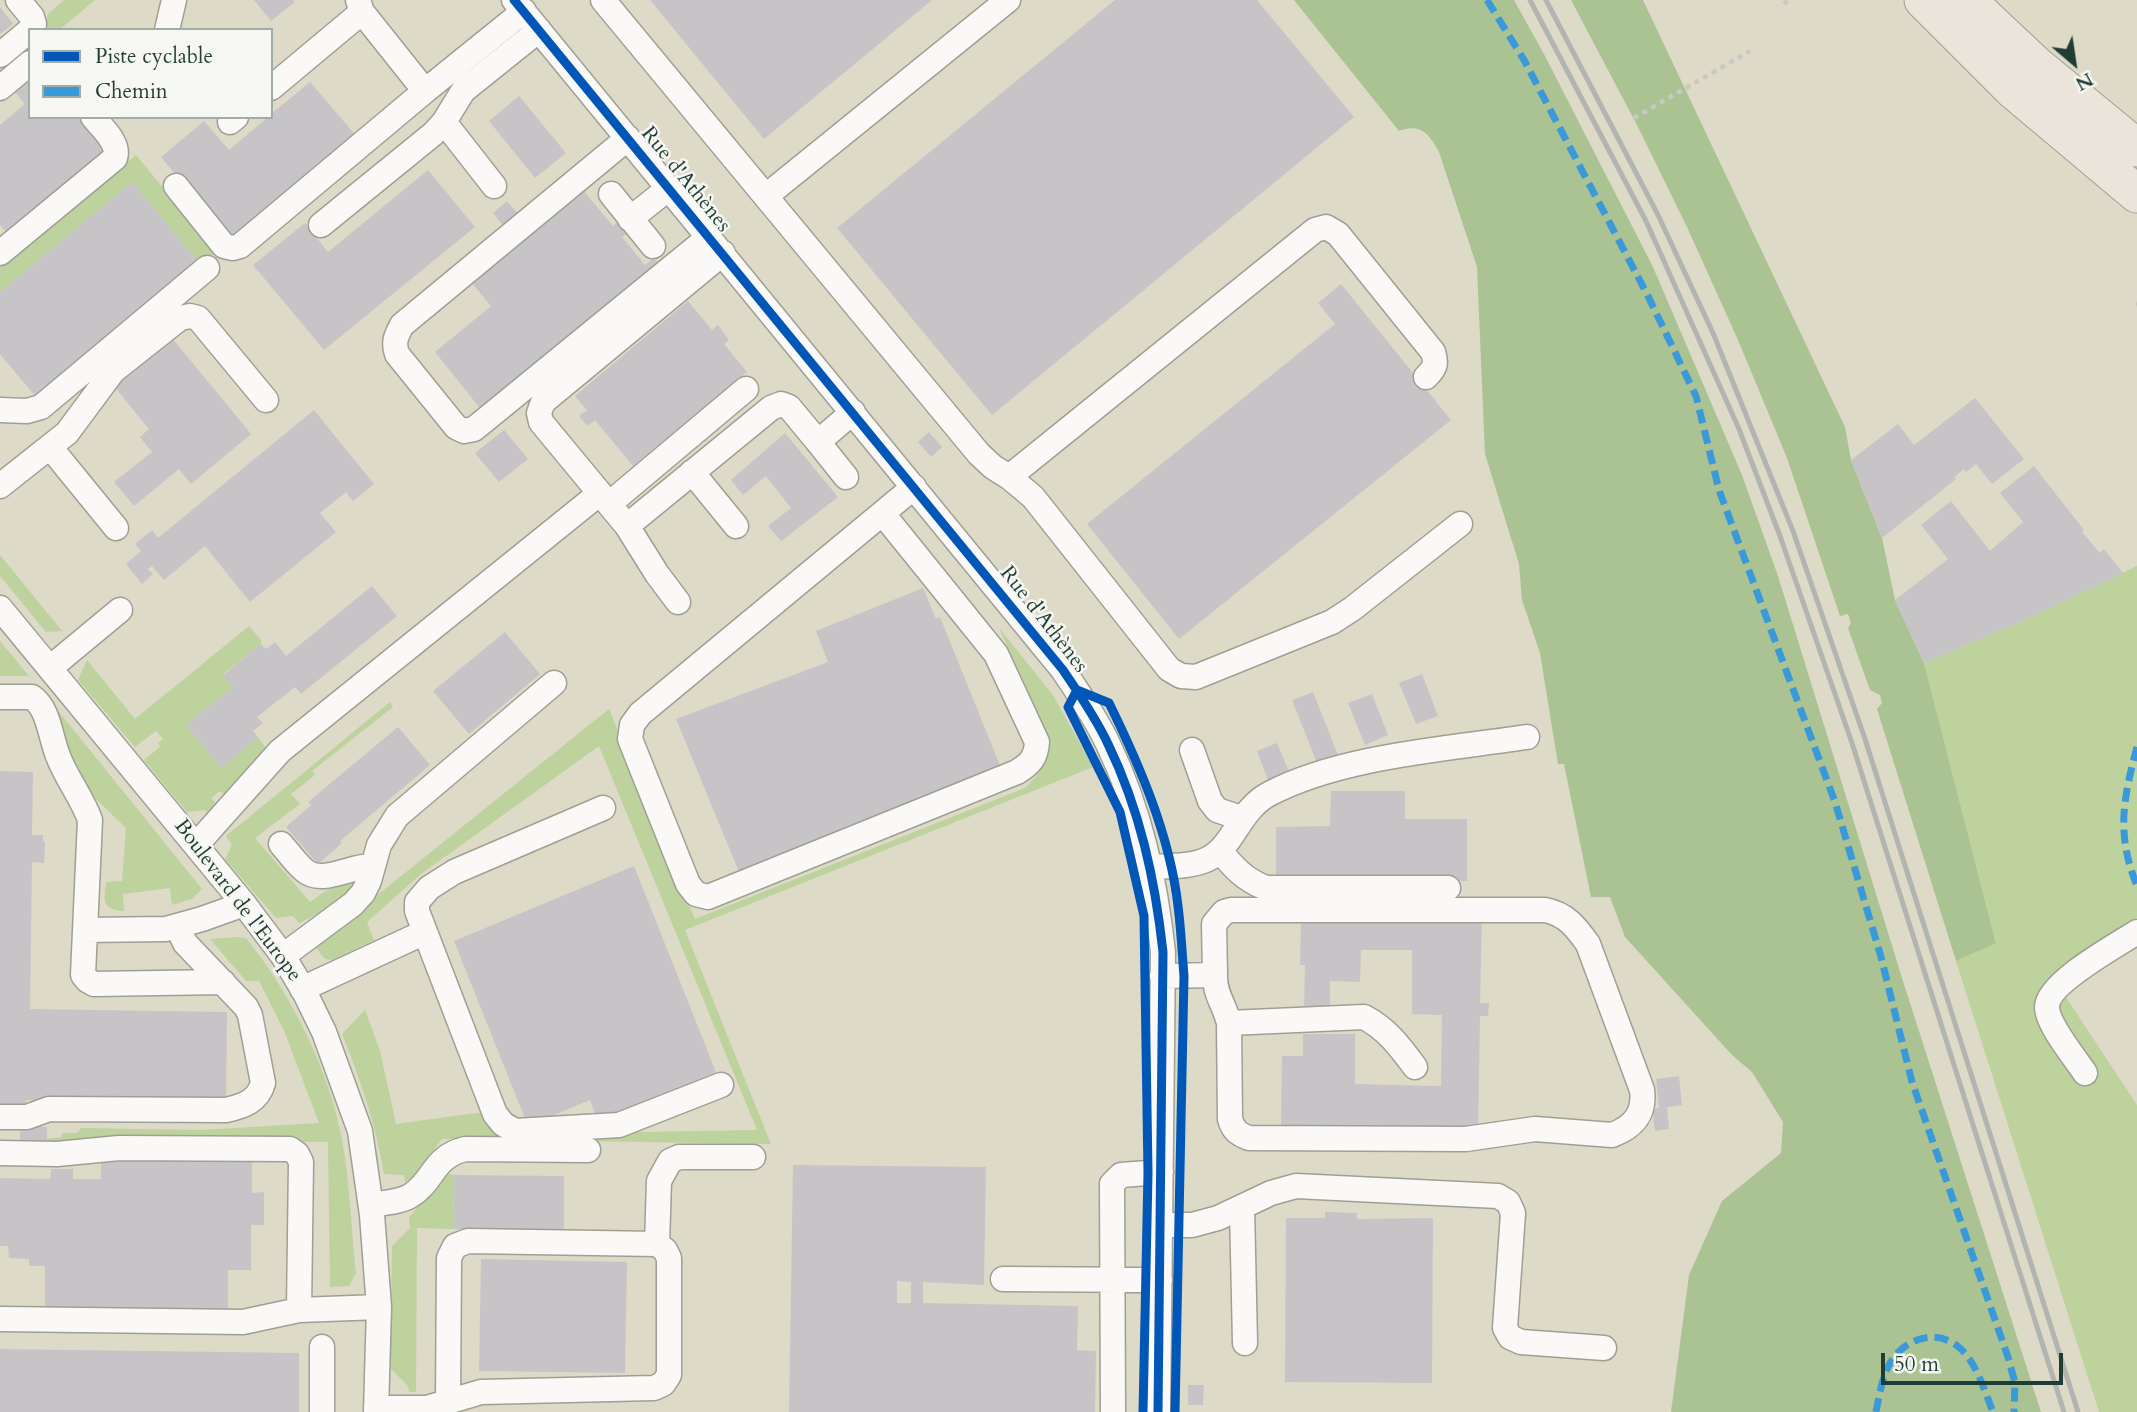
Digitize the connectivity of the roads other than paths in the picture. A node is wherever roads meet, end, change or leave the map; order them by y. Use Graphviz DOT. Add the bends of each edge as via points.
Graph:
graph roads {
  1 [pos="18,0"];
  2 [pos="174,0"];
  3 [pos="603,0"];
  4 [pos="1008,0"];
  5 [pos="1923,0"];
  6 [pos="1967,0"];
  7 [pos="360,6"];
  8 [pos="519,6"];
  9 [pos="31,28"];
  10 [pos="167,28"];
  11 [pos="540,30"];
  12 [pos="28,32"];
  13 [pos="0,55"];
  14 [pos="28,65"];
  15 [pos="273,86"];
  16 [pos="0,88"];
  17 [pos="425,91"];
  18 [pos="95,119"];
  19 [pos="444,122"];
  20 [pos="628,138"];
  21 [pos="2137,148"];
  22 [pos="176,186"];
  23 [pos="495,186"];
  24 [pos="669,188"];
  25 [pos="611,194"];
  26 [pos="2137,194"];
  27 [pos="766,196"];
  28 [pos="630,219"];
  29 [pos="321,225"];
  30 [pos="716,245"];
  31 [pos="653,246"];
  32 [pos="0,253"];
  33 [pos="207,268"];
  34 [pos="1426,377"];
  35 [pos="746,389"];
  36 [pos="266,400"];
  37 [pos="0,410"];
  38 [pos="853,412"];
  39 [pos="818,442"];
  40 [pos="50,447"];
  41 [pos="692,472"];
  42 [pos="846,477"];
  43 [pos="1009,477"];
  44 [pos="0,486"];
  45 [pos="914,487"];
  46 [pos="604,498"];
  47 [pos="883,514"];
  48 [pos="1461,524"];
  49 [pos="627,526"];
  50 [pos="736,526"];
  51 [pos="116,528"];
  52 [pos="678,602"];
  53 [pos="0,608"];
  54 [pos="120,610"];
  55 [pos="50,667"];
  56 [pos="554,683"];
  57 [pos="0,697"];
  58 [pos="1527,737"];
  59 [pos="1192,750"];
  60 [pos="603,808"];
  61 [pos="1241,818"];
  62 [pos="197,844"];
  63 [pos="281,844"];
  64 [pos="1220,851"];
  65 [pos="373,866"];
  66 [pos="1150,867"];
  67 [pos="1448,888"];
  68 [pos="244,904"];
  69 [pos="177,926"];
  70 [pos="85,930"];
  71 [pos="425,932"];
  72 [pos="2137,932"];
  73 [pos="283,956"];
  74 [pos="1215,975"];
  75 [pos="1162,976"];
  76 [pos="223,982"];
  77 [pos="302,989"];
  78 [pos="1229,1023"];
  79 [pos="1415,1067"];
  80 [pos="2085,1073"];
  81 [pos="721,1085"];
  82 [pos="0,1117"];
  83 [pos="588,1150"];
  84 [pos="0,1153"];
  85 [pos="753,1157"];
  86 [pos="1161,1172"];
  87 [pos="371,1205"];
  88 [pos="1242,1207"];
  89 [pos="1160,1225"];
  90 [pos="657,1244"];
  91 [pos="1003,1279"];
  92 [pos="1112,1279"];
  93 [pos="1160,1280"];
  94 [pos="379,1307"];
  95 [pos="299,1310"];
  96 [pos="0,1319"];
  97 [pos="1245,1343"];
  98 [pos="322,1347"];
  99 [pos="1604,1348"];
  100 [pos="448,1402"];
  101 [pos="376,1410"];
  102 [pos="322,1412"];
  103 [pos="1114,1412"];
  104 [pos="1158,1412"];
  1 -- 9 [label="street" via="32,17"];
  2 -- 10 [label="street"];
  3 -- 27 [label="street"];
  4 -- 27 [label="street"];
  5 -- 26 [label="highway" via="2012,89"];
  6 -- 21 [label="highway" via="2035,64"];
  7 -- 15 [label="street"];
  7 -- 17 [label="street"];
  8 -- 11 [label="street, Rue d'Athènes"];
  8 -- 17 [label="street"];
  11 -- 19 [label="street" via="463,91"];
  11 -- 20 [label="street, Rue d'Athènes"];
  12 -- 13 [label="street"];
  14 -- 16 [label="street"];
  17 -- 22 [label="street" via="240,246 224,246"];
  18 -- 32 [label="street" via="115,144 115,158"];
  19 -- 23 [label="street"];
  19 -- 29 [label="street"];
  20 -- 24 [label="street, Rue d'Athènes"];
  20 -- 30 [label="street" via="402,325 396,335 397,354 456,427 474,429"];
  24 -- 28 [label="street"];
  24 -- 30 [label="street, Rue d'Athènes"];
  25 -- 28 [label="street"];
  27 -- 43 [label="street" via="979,454"];
  28 -- 31 [label="street"];
  30 -- 38 [label="street, Rue d'Athènes"];
  30 -- 46 [label="street" via="543,402 541,422"];
  33 -- 37 [label="street" via="41,407"];
  34 -- 43 [label="street" via="1434,369 1433,352 1338,234 1326,227 1315,230"];
  35 -- 46 [label="street"];
  36 -- 40 [label="street" via="198,318 180,318 113,371 67,433"];
  38 -- 39 [label="street"];
  38 -- 45 [label="street, Rue d'Athènes"];
  39 -- 41 [label="street" via="789,407 781,404"];
  39 -- 42 [label="street"];
  40 -- 44 [label="street"];
  40 -- 51 [label="street"];
  41 -- 49 [label="street"];
  41 -- 50 [label="street"];
  43 -- 48 [label="street" via="1033,498 1169,669 1181,676 1196,677 1332,622"];
  45 -- 47 [label="street"];
  45 -- 66 [label="street, Rue d'Athènes" via="1087,706 1133,802"];
  46 -- 49 [label="street"];
  46 -- 62 [label="street" via="280,751"];
  47 -- 47 [label="street" via="632,725 630,738 696,894 708,897 1004,778 1030,764 1036,754 1037,742 996,654"];
  49 -- 52 [label="street"];
  53 -- 55 [label="street, Boulevard de l'Europe"];
  54 -- 55 [label="street"];
  55 -- 62 [label="street, Boulevard de l'Europe"];
  56 -- 65 [label="street" via="397,816 379,845"];
  57 -- 70 [label="street" via="38,701 58,757 86,808 90,820"];
  58 -- 61 [label="street" via="1334,769 1268,794"];
  59 -- 61 [label="street" via="1210,801 1217,810"];
  60 -- 71 [label="street" via="473,863 429,888 417,902"];
  61 -- 64 [label="street"];
  62 -- 68 [label="street, Boulevard de l'Europe"];
  63 -- 65 [label="street" via="314,876"];
  64 -- 66 [label="street" via="1206,860"];
  64 -- 67 [label="street" via="1240,874 1266,888"];
  65 -- 73 [label="street" via="363,893 353,904"];
  66 -- 75 [label="street, Rue d'Athènes" via="1163,952"];
  68 -- 69 [label="street"];
  68 -- 73 [label="street, Boulevard de l'Europe"];
  69 -- 70 [label="street"];
  69 -- 76 [label="street" via="185,943"];
  70 -- 76 [label="street" via="83,975 94,984"];
  71 -- 77 [label="street"];
  71 -- 81 [label="street" via="495,1114 515,1131 619,1125"];
  72 -- 80 [label="street" via="2051,993 2050,1020"];
  73 -- 77 [label="street, Boulevard de l'Europe"];
  74 -- 75 [label="street"];
  74 -- 78 [label="street" via="1217,995"];
  74 -- 78 [label="street" via="1214,923 1231,910 1557,912 1588,944 1644,1103 1634,1123 1612,1135 1535,1129 1466,1139 1249,1138 1233,1128 1230,1119"];
  75 -- 86 [label="street, Rue d'Athènes"];
  76 -- 82 [label="street" via="250,1016 264,1083 253,1100 226,1110 49,1109 27,1117"];
  77 -- 87 [label="street, Boulevard de l'Europe" via="324,1032 360,1131"];
  78 -- 79 [label="street" via="1364,1017 1393,1038"];
  83 -- 87 [label="street" via="465,1149 444,1157 412,1195"];
  84 -- 95 [label="street" via="290,1149 301,1162"];
  85 -- 90 [label="street" via="670,1160 659,1181"];
  86 -- 89 [label="street, Rue d'Athènes"];
  86 -- 92 [label="street" via="1121,1175 1112,1184"];
  87 -- 94 [label="street, Boulevard de l'Europe"];
  88 -- 89 [label="street" via="1192,1225"];
  88 -- 97 [label="street"];
  88 -- 99 [label="street" via="1296,1186 1499,1196 1513,1213 1505,1328 1510,1337 1521,1342"];
  89 -- 93 [label="street, Rue d'Athènes"];
  90 -- 100 [label="street" via="468,1241 455,1246 449,1258"];
  90 -- 100 [label="street" via="669,1258 669,1375 663,1384 654,1388 481,1392"];
  91 -- 92 [label="street"];
  92 -- 93 [label="street"];
  92 -- 103 [label="street"];
  93 -- 104 [label="street, Rue d'Athènes"];
  94 -- 95 [label="street"];
  94 -- 101 [label="street, Boulevard de l'Europe"];
  95 -- 96 [label="street" via="243,1322"];
  98 -- 102 [label="street"];
  100 -- 101 [label="street" via="427,1408"];
}
